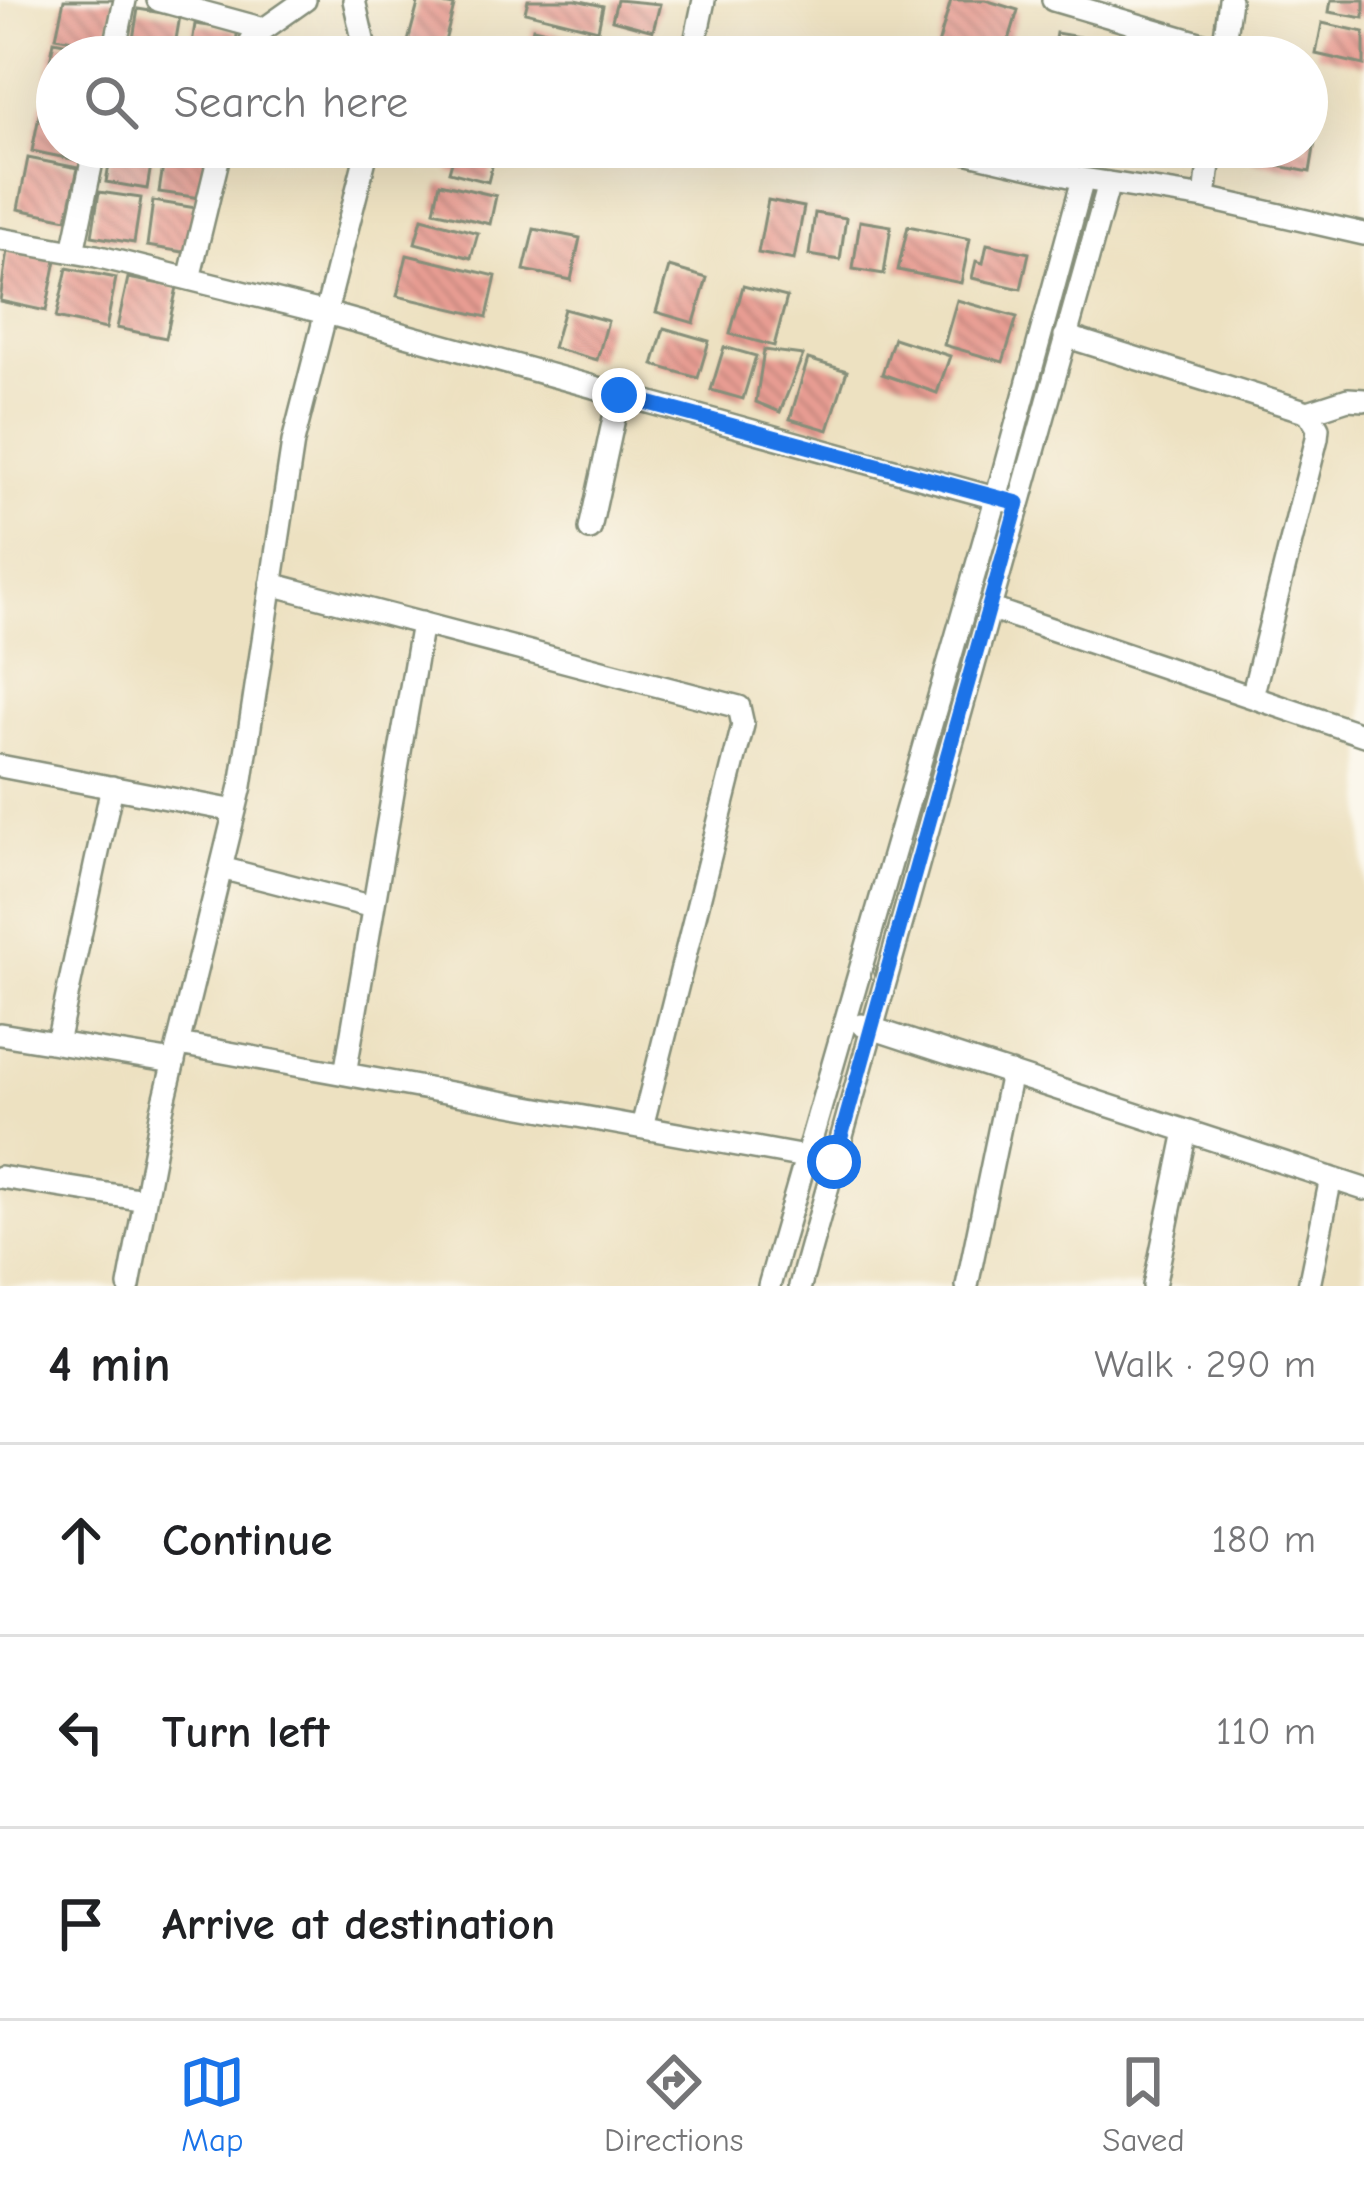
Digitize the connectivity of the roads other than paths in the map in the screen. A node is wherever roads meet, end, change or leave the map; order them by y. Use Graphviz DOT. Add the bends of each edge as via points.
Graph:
graph roads {
  1 [pos="124,0"];
  2 [pos="158,0"];
  3 [pos="305,0"];
  4 [pos="354,0"];
  5 [pos="704,0"];
  6 [pos="1053,0"];
  7 [pos="1230,0"];
  8 [pos="264,29"];
  9 [pos="117,36"];
  10 [pos="256,36"];
  11 [pos="362,36"];
  12 [pos="696,36"];
  13 [pos="1168,36"];
  14 [pos="1225,36"];
  15 [pos="91,168"];
  16 [pos="215,168"];
  17 [pos="363,168"];
  18 [pos="1035,168"];
  19 [pos="1209,168"];
  20 [pos="1083,179"];
  21 [pos="1108,183"];
  22 [pos="1205,198"];
  23 [pos="1364,234"];
  24 [pos="0,239"];
  25 [pos="74,252"];
  26 [pos="189,279"];
  27 [pos="326,313"];
  28 [pos="1065,336"];
  29 [pos="619,395"];
  30 [pos="1364,400"];
  31 [pos="1308,412"];
  32 [pos="1007,501"];
  33 [pos="590,530"];
  34 [pos="271,584"];
  35 [pos="989,608"];
  36 [pos="422,623"];
  37 [pos="1252,697"];
  38 [pos="1364,735"];
  39 [pos="0,766"];
  40 [pos="112,787"];
  41 [pos="235,811"];
  42 [pos="220,868"];
  43 [pos="374,907"];
  44 [pos="844,1020"];
  45 [pos="871,1028"];
  46 [pos="0,1034"];
  47 [pos="57,1043"];
  48 [pos="176,1053"];
  49 [pos="1011,1073"];
  50 [pos="345,1074"];
  51 [pos="642,1127"];
  52 [pos="1186,1131"];
  53 [pos="805,1156"];
  54 [pos="834,1162"];
  55 [pos="0,1178"];
  56 [pos="1331,1178"];
  57 [pos="1364,1189"];
  58 [pos="145,1200"];
  59 [pos="129,1286"];
  60 [pos="770,1286"];
  61 [pos="800,1286"];
  62 [pos="967,1286"];
  63 [pos="1154,1286"];
  64 [pos="1309,1286"];
  1 -- 9 [label="street"];
  2 -- 8 [label="street"];
  3 -- 8 [label="street"];
  4 -- 11 [label="street"];
  5 -- 12 [label="street"];
  6 -- 13 [label="street"];
  7 -- 14 [label="street"];
  8 -- 10 [label="street"];
  15 -- 25 [label="street"];
  16 -- 26 [label="street"];
  17 -- 27 [label="street"];
  18 -- 20 [label="street"];
  19 -- 22 [label="street"];
  20 -- 21 [label="street"];
  20 -- 32 [label="street"];
  21 -- 22 [label="street"];
  21 -- 28 [label="street"];
  22 -- 23 [label="street"];
  24 -- 25 [label="street"];
  25 -- 26 [label="street"];
  26 -- 27 [label="street"];
  27 -- 29 [label="street"];
  27 -- 34 [label="street" via="290,453"];
  28 -- 31 [label="street"];
  28 -- 32 [label="street"];
  29 -- 32 [label="street"];
  29 -- 33 [label="street"];
  30 -- 31 [label="street"];
  31 -- 37 [label="street" via="1317,438"];
  32 -- 35 [label="street"];
  32 -- 44 [label="street"];
  34 -- 36 [label="street"];
  34 -- 41 [label="street"];
  35 -- 37 [label="street"];
  35 -- 45 [label="street"];
  36 -- 43 [label="street"];
  36 -- 51 [label="street" via="730,701 743,715"];
  37 -- 38 [label="street"];
  39 -- 40 [label="street"];
  40 -- 41 [label="street"];
  40 -- 47 [label="street"];
  41 -- 42 [label="street"];
  42 -- 43 [label="street"];
  42 -- 48 [label="street"];
  43 -- 50 [label="street"];
  44 -- 45 [label="street"];
  44 -- 53 [label="street"];
  45 -- 49 [label="street"];
  45 -- 54 [label="street"];
  46 -- 47 [label="street"];
  47 -- 48 [label="street"];
  48 -- 50 [label="street"];
  48 -- 58 [label="street"];
  49 -- 52 [label="street"];
  49 -- 62 [label="street"];
  50 -- 51 [label="street"];
  51 -- 53 [label="street"];
  52 -- 56 [label="street"];
  52 -- 63 [label="street"];
  53 -- 54 [label="street"];
  53 -- 60 [label="street"];
  54 -- 61 [label="street"];
  55 -- 58 [label="street"];
  56 -- 57 [label="street"];
  56 -- 64 [label="street"];
  58 -- 59 [label="street"];
}
